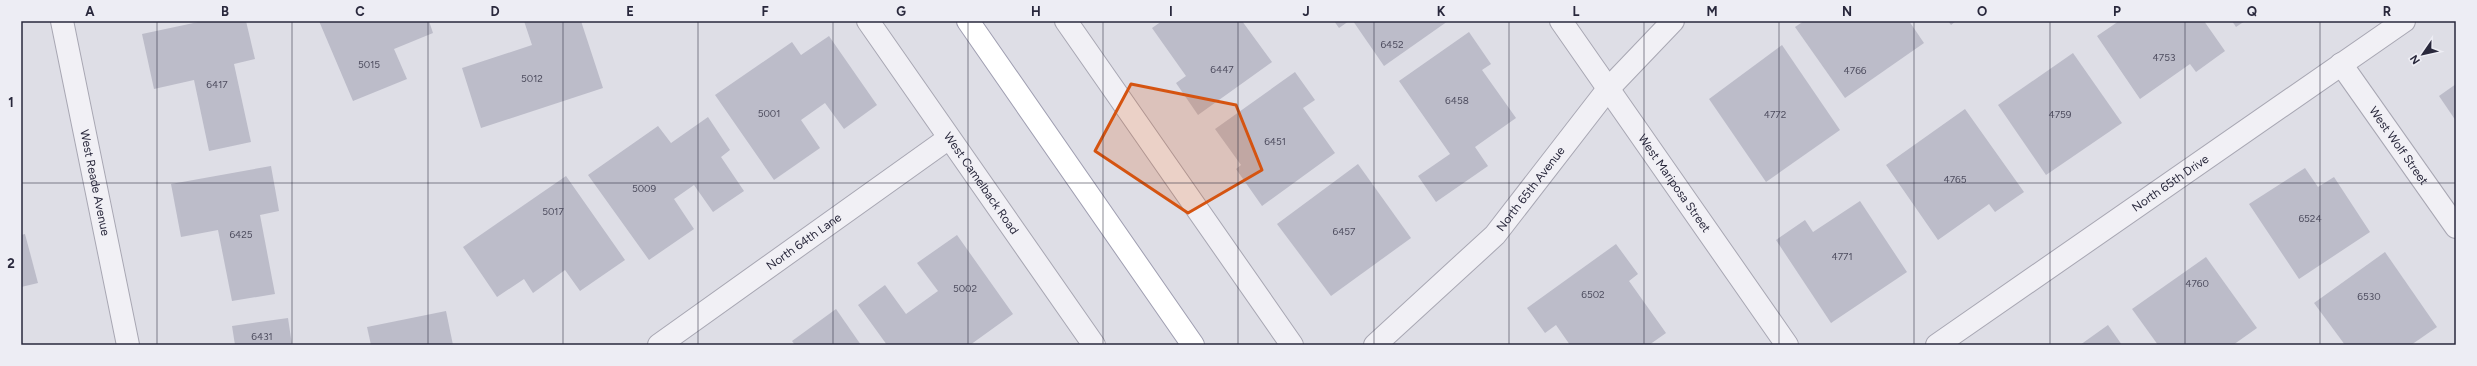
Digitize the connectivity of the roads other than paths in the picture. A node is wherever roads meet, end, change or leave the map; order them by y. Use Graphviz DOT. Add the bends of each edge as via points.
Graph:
graph roads {
  1 [pos="62,21"];
  2 [pos="868,21"];
  3 [pos="968,21"];
  4 [pos="1066,21"];
  5 [pos="1561,21"];
  6 [pos="1673,21"];
  7 [pos="2404,21"];
  8 [pos="2341,64"];
  9 [pos="1608,89"];
  10 [pos="949,138"];
  11 [pos="2456,227"];
  12 [pos="128,345"];
  13 [pos="659,345"];
  14 [pos="1094,345"];
  15 [pos="1193,345"];
  16 [pos="1292,345"];
  17 [pos="1375,345"];
  18 [pos="1787,345"];
  19 [pos="1937,345"];
  1 -- 12 [label="street, West Reade Avenue"];
  2 -- 10 [label="street, West Camelback Road"];
  3 -- 15 [label="main road"];
  4 -- 16 [label="street"];
  5 -- 9 [label="street, West Mariposa Street"];
  6 -- 9 [label="street, North 65th Avenue"];
  7 -- 8 [label="street, North 65th Drive"];
  8 -- 11 [label="street, West Wolf Street"];
  8 -- 19 [label="street, North 65th Drive"];
  9 -- 17 [label="street, North 65th Avenue" via="1495,234"];
  9 -- 18 [label="street, West Mariposa Street"];
  10 -- 13 [label="street, North 64th Lane"];
  10 -- 14 [label="street, West Camelback Road"];
}
